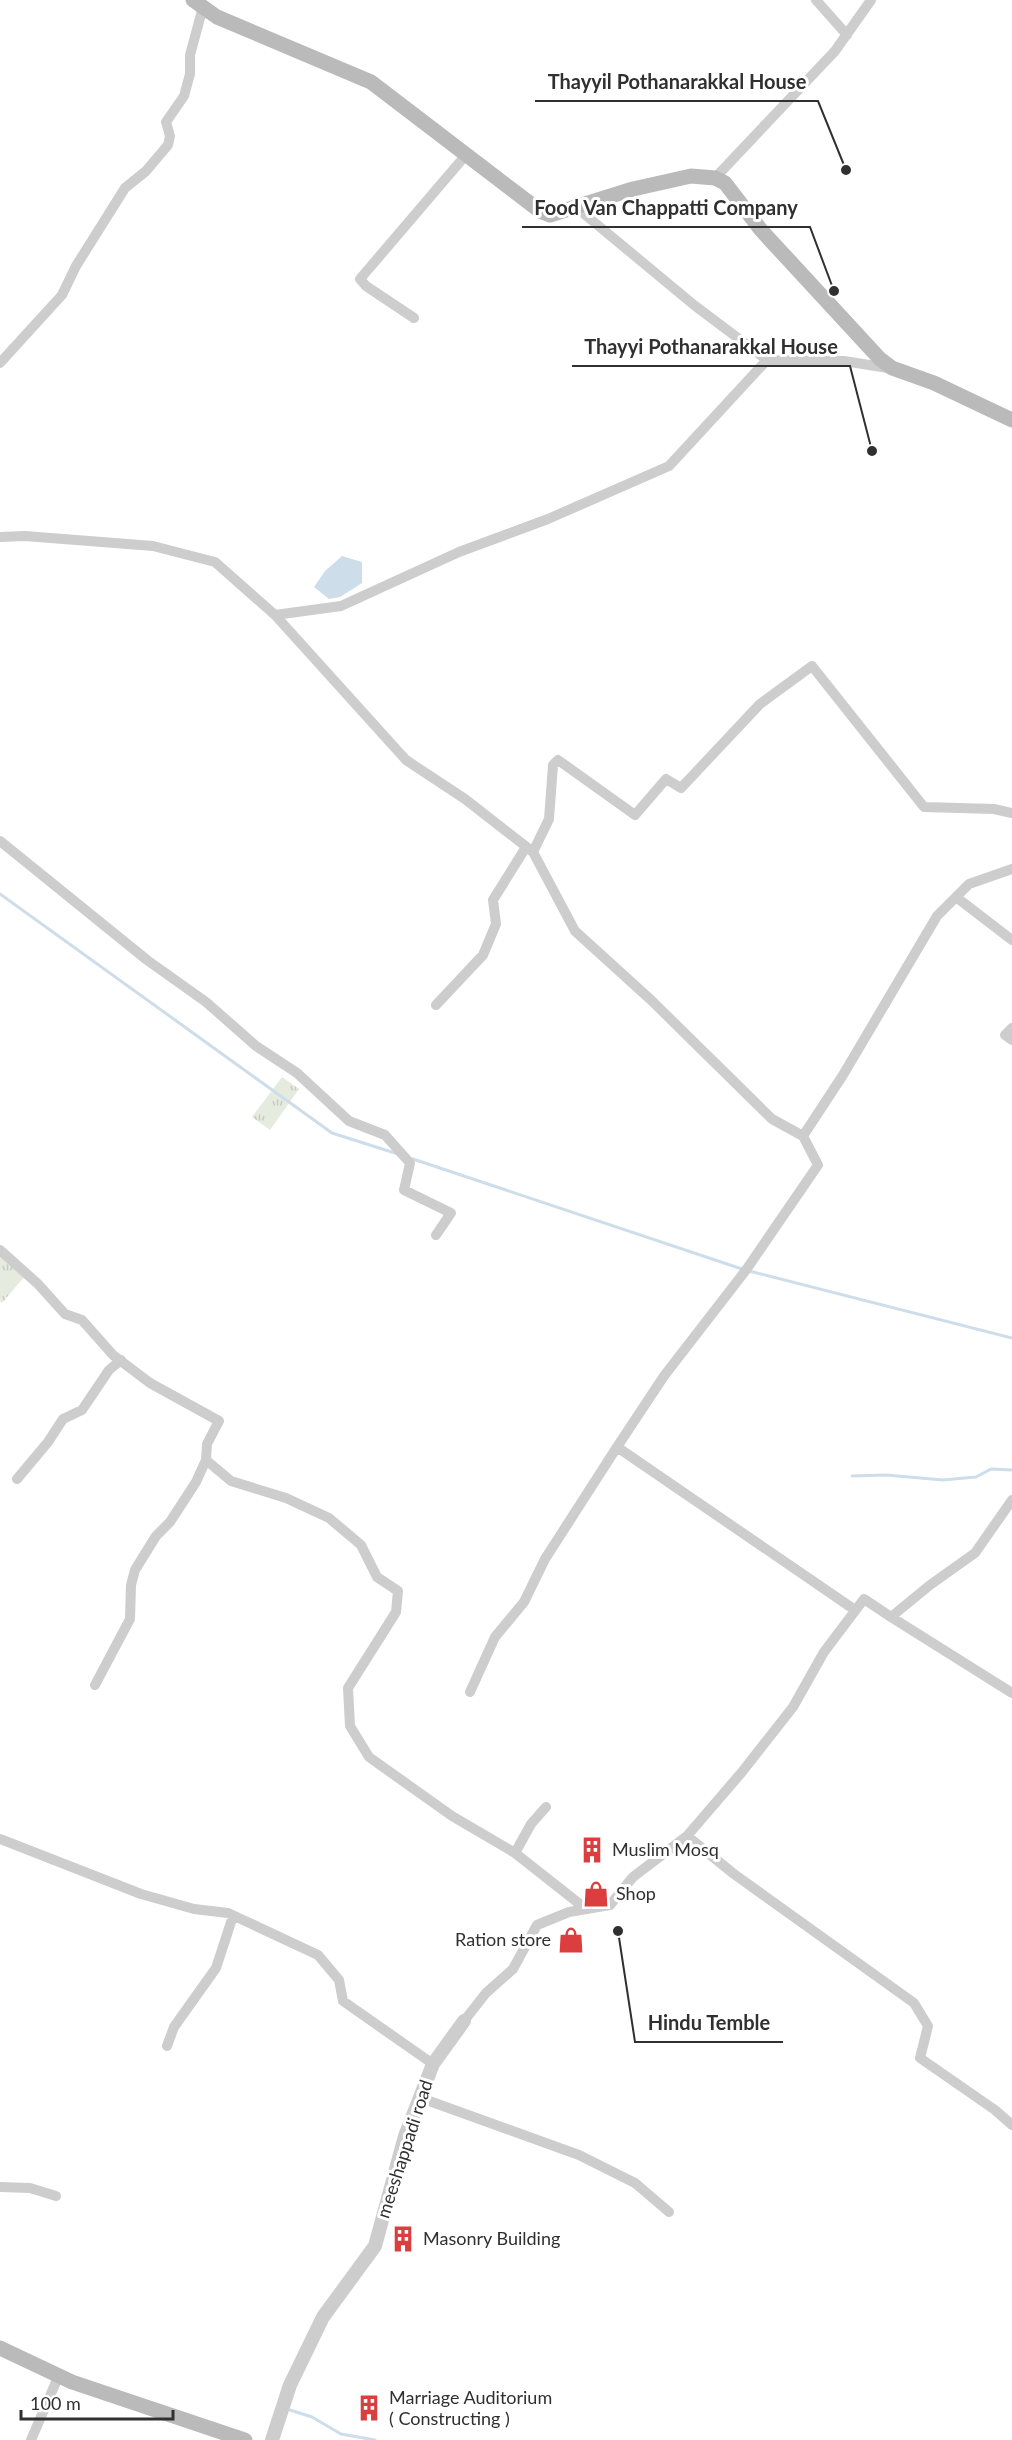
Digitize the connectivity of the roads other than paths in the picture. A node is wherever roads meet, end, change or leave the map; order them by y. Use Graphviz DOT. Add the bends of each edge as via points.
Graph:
graph roads {
  1 [pos="816,0"];
  2 [pos="871,0"];
  3 [pos="198,4"];
  4 [pos="847,35"];
  5 [pos="465,156"];
  6 [pos="715,178"];
  7 [pos="577,208"];
  8 [pos="414,318"];
  9 [pos="767,360"];
  10 [pos="0,363"];
  11 [pos="892,368"];
  12 [pos="1012,420"];
  13 [pos="0,537"];
  14 [pos="275,615"];
  15 [pos="1012,813"];
  16 [pos="0,841"];
  17 [pos="529,850"];
  18 [pos="1012,869"];
  19 [pos="956,897"];
  20 [pos="1012,940"];
  21 [pos="436,1005"];
  22 [pos="1012,1028"];
  23 [pos="1012,1040"];
  24 [pos="803,1136"];
  25 [pos="436,1235"];
  26 [pos="0,1250"];
  27 [pos="121,1360"];
  28 [pos="617,1447"];
  29 [pos="206,1460"];
  30 [pos="17,1479"];
  31 [pos="1012,1500"];
  32 [pos="855,1610"];
  33 [pos="891,1617"];
  34 [pos="95,1685"];
  35 [pos="471,1692"];
  36 [pos="1012,1693"];
  37 [pos="546,1807"];
  38 [pos="687,1836"];
  39 [pos="0,1839"];
  40 [pos="515,1853"];
  41 [pos="586,1909"];
  42 [pos="233,1916"];
  43 [pos="464,2021"];
  44 [pos="167,2046"];
  45 [pos="433,2064"];
  46 [pos="421,2098"];
  47 [pos="1012,2125"];
  48 [pos="0,2187"];
  49 [pos="56,2196"];
  50 [pos="669,2212"];
  51 [pos="0,2348"];
  52 [pos="59,2375"];
  53 [pos="31,2440"];
  54 [pos="246,2440"];
  55 [pos="273,2440"];
  1 -- 4 [label="street"];
  2 -- 4 [label="street"];
  3 -- 5 [label="main road" via="217,17 371,82"];
  3 -- 10 [label="street" via="190,74 184,96 166,122 171,136 168,145 125,188 62,295"];
  4 -- 6 [label="street"];
  5 -- 7 [label="main road" via="540,211 550,215"];
  5 -- 8 [label="street" via="360,279"];
  6 -- 7 [label="main road" via="691,176 633,189"];
  6 -- 11 [label="main road" via="725,183 761,230"];
  7 -- 9 [label="street"];
  9 -- 11 [label="street" via="844,361"];
  9 -- 14 [label="street" via="669,466 548,519 459,552 342,606"];
  11 -- 12 [label="main road" via="934,382"];
  13 -- 14 [label="street" via="153,546 215,562"];
  14 -- 17 [label="street" via="406,760 465,799"];
  15 -- 17 [label="street" via="924,807 812,666 760,704 681,788 666,779 635,815 558,760 553,765 549,819"];
  16 -- 25 [label="street" via="138,954 297,1073 349,1121 385,1135 410,1163 404,1190 451,1213"];
  17 -- 21 [label="street" via="493,900 496,924 483,955"];
  17 -- 24 [label="street" via="575,931 772,1119"];
  18 -- 19 [label="street" via="969,884"];
  19 -- 20 [label="street"];
  19 -- 24 [label="street" via="937,916"];
  22 -- 23 [label="street" via="1005,1035"];
  24 -- 28 [label="street" via="818,1165 811,1178 664,1376"];
  26 -- 27 [label="street" via="64,1314 82,1320"];
  27 -- 29 [label="street" via="150,1383 219,1422 207,1444"];
  27 -- 30 [label="street" via="109,1370 82,1410 63,1419"];
  28 -- 32 [label="street"];
  28 -- 35 [label="street" via="545,1559 524,1602 495,1637"];
  29 -- 34 [label="street" via="196,1482 135,1570 130,1619"];
  29 -- 40 [label="street" via="231,1481 286,1498 329,1518 361,1545 377,1577 398,1591 396,1612 348,1688 350,1726 369,1757 452,1816"];
  31 -- 33 [label="street" via="975,1553"];
  32 -- 33 [label="street" via="864,1599"];
  32 -- 38 [label="street" via="824,1652 793,1707"];
  33 -- 36 [label="street"];
  37 -- 40 [label="street"];
  38 -- 41 [label="street" via="633,1877 610,1905"];
  38 -- 47 [label="street" via="915,2003 928,2026 920,2058"];
  39 -- 42 [label="street" via="141,1894 194,1910"];
  40 -- 41 [label="street"];
  41 -- 43 [label="street" via="537,1925 513,1969 486,1993"];
  42 -- 44 [label="street" via="216,1968 174,2027"];
  42 -- 45 [label="street" via="318,1955 339,1980 344,2001"];
  43 -- 45 [label="street, meeshappadi road"];
  45 -- 46 [label="street, meeshappadi road"];
  46 -- 50 [label="street" via="579,2155 635,2183"];
  46 -- 55 [label="street, meeshappadi road" via="405,2136 375,2246 323,2317 290,2385"];
  48 -- 49 [label="street" via="30,2188"];
  51 -- 52 [label="main road"];
  52 -- 53 [label="street"];
  52 -- 54 [label="main road"];
}
